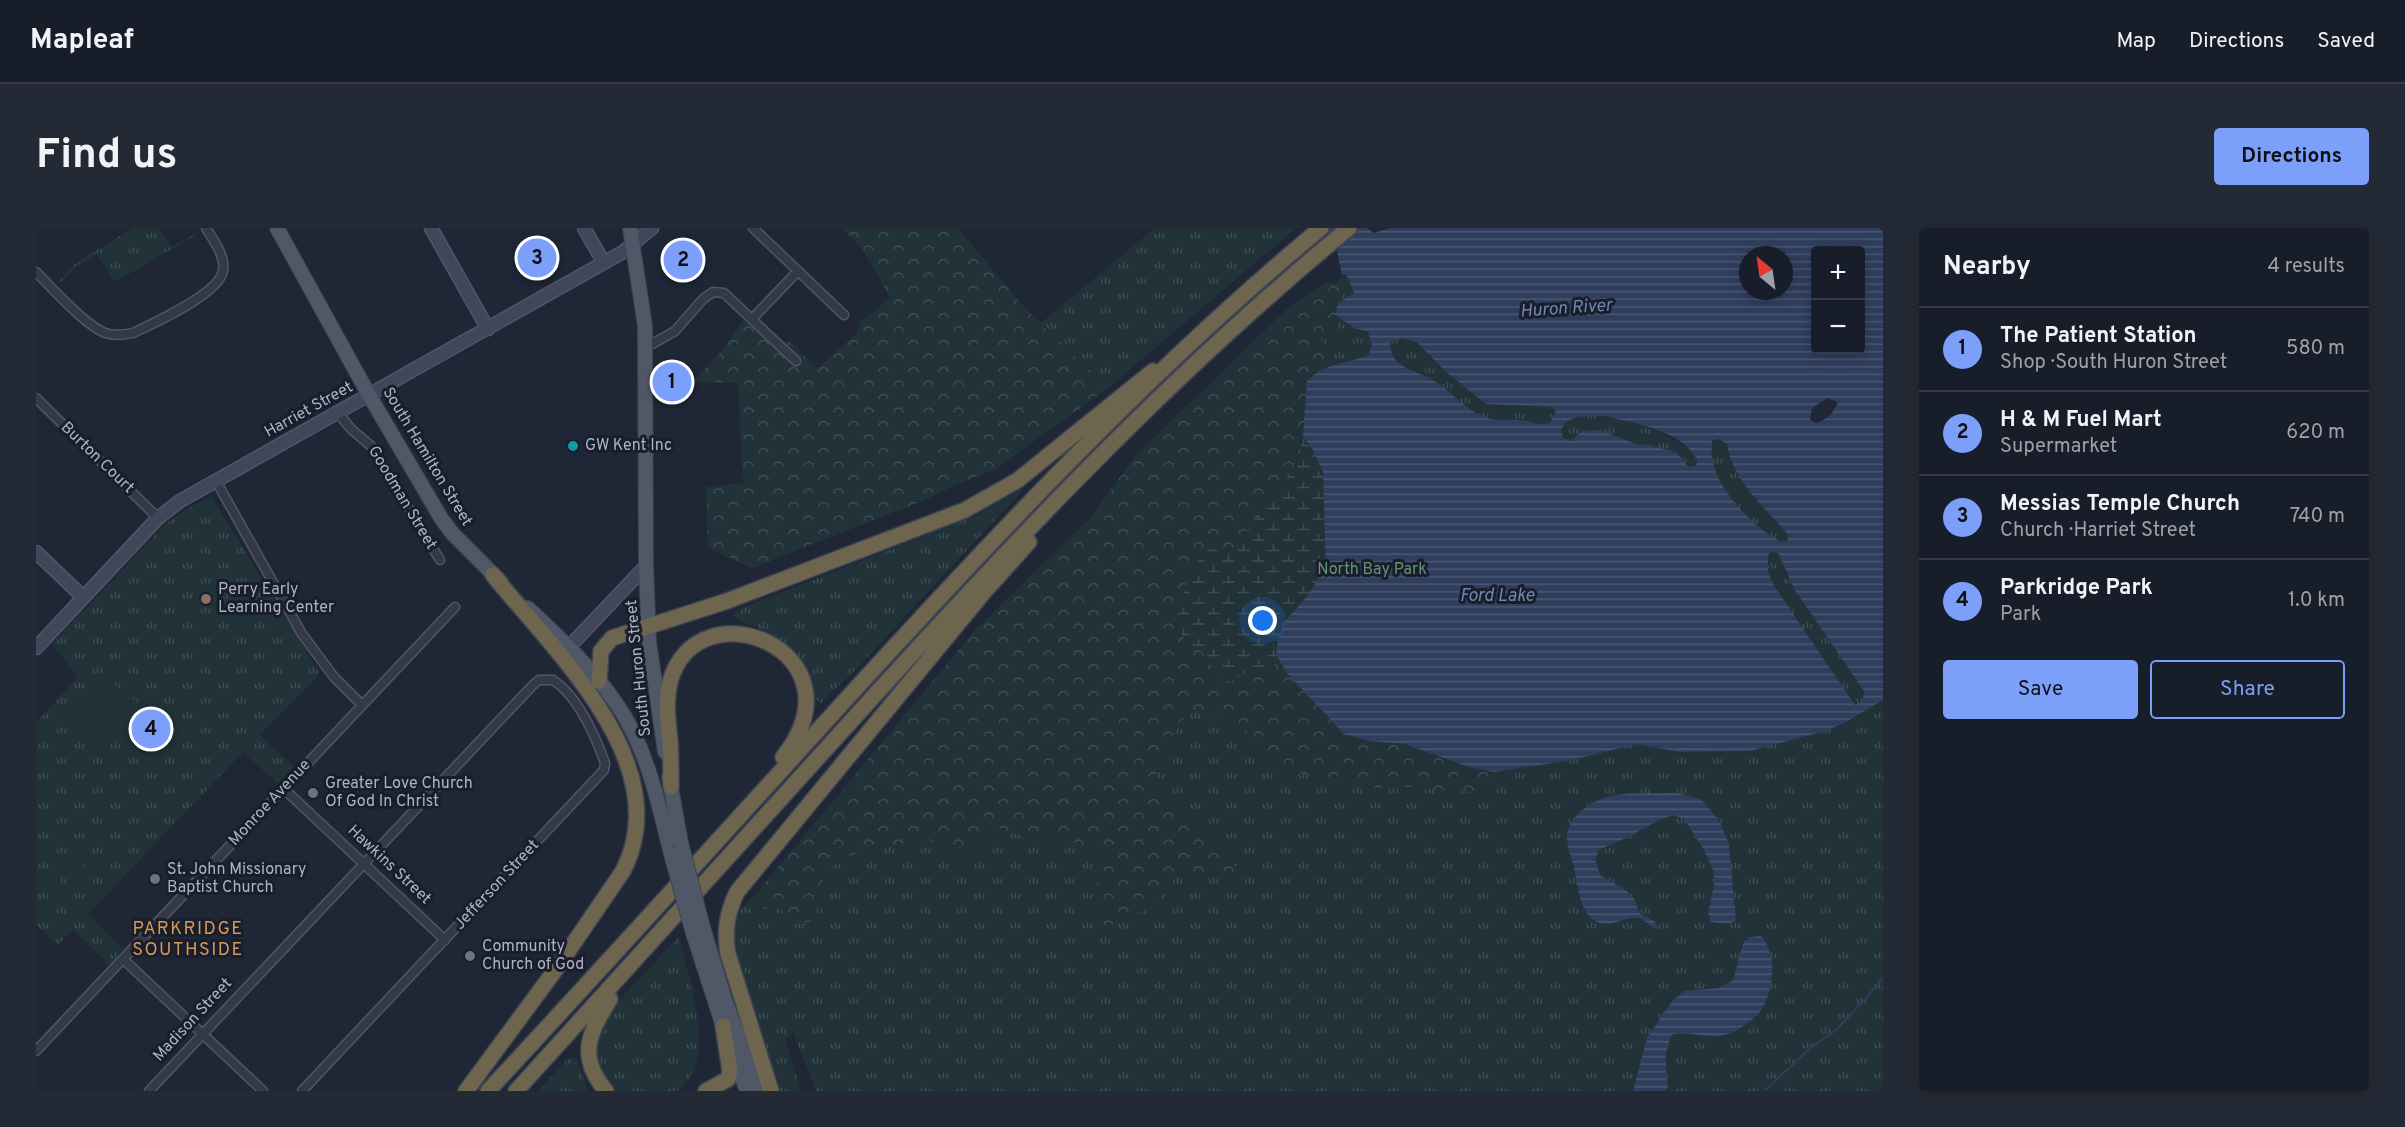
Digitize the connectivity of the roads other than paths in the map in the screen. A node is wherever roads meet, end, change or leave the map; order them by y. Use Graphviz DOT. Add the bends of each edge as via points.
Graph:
graph roads {
  1 [pos="206,228"];
  2 [pos="277,228"];
  3 [pos="431,228"];
  4 [pos="584,228"];
  5 [pos="630,228"];
  6 [pos="652,228"];
  7 [pos="753,228"];
  8 [pos="1349,228"];
  9 [pos="1316,232"];
  10 [pos="633,244"];
  11 [pos="604,263"];
  12 [pos="798,270"];
  13 [pos="36,272"];
  14 [pos="844,315"];
  15 [pos="752,319"];
  16 [pos="488,329"];
  17 [pos="645,348"];
  18 [pos="1185,349"];
  19 [pos="796,361"];
  20 [pos="369,395"];
  21 [pos="36,398"];
  22 [pos="338,413"];
  23 [pos="1076,478"];
  24 [pos="216,481"];
  25 [pos="158,518"];
  26 [pos="36,552"];
  27 [pos="440,560"];
  28 [pos="646,566"];
  29 [pos="493,575"];
  30 [pos="83,597"];
  31 [pos="455,607"];
  32 [pos="649,626"];
  33 [pos="569,646"];
  34 [pos="36,648"];
  35 [pos="599,681"];
  36 [pos="533,685"];
  37 [pos="362,705"];
  38 [pos="671,787"];
  39 [pos="284,789"];
  40 [pos="759,794"];
  41 [pos="657,798"];
  42 [pos="363,864"];
  43 [pos="697,929"];
  44 [pos="445,940"];
  45 [pos="123,959"];
  46 [pos="627,969"];
  47 [pos="723,1026"];
  48 [pos="203,1033"];
  49 [pos="36,1051"];
  50 [pos="149,1091"];
  51 [pos="263,1091"];
  52 [pos="302,1091"];
  53 [pos="466,1091"];
  54 [pos="488,1091"];
  55 [pos="516,1091"];
  56 [pos="606,1091"];
  57 [pos="706,1091"];
  58 [pos="747,1091"];
  59 [pos="760,1091"];
  60 [pos="771,1091"];
  1 -- 13 [label="street" via="221,255 223,270 218,282 133,333 106,333 94,326"];
  2 -- 20 [label="main road, South Hamilton Street"];
  3 -- 16 [label="street"];
  4 -- 11 [label="street"];
  5 -- 10 [label="main road, South Huron Street"];
  6 -- 10 [label="street, Harriet Street"];
  7 -- 12 [label="street"];
  8 -- 23 [label="highway"];
  9 -- 18 [label="highway"];
  10 -- 11 [label="street, Harriet Street"];
  10 -- 17 [label="main road, South Huron Street" via="642,293"];
  11 -- 16 [label="street, Harriet Street"];
  12 -- 14 [label="street"];
  12 -- 15 [label="street"];
  15 -- 17 [label="street" via="724,293 713,292 675,331"];
  15 -- 19 [label="street"];
  16 -- 20 [label="street, Harriet Street"];
  17 -- 28 [label="main road, South Huron Street"];
  18 -- 32 [label="highway" via="1138,381 1018,480 965,510 727,601"];
  18 -- 40 [label="highway" via="1043,488"];
  20 -- 22 [label="street, Harriet Street"];
  20 -- 29 [label="main road, South Hamilton Street" via="441,518"];
  21 -- 25 [label="street, Burton Court"];
  22 -- 24 [label="street, Harriet Street"];
  22 -- 27 [label="street, Goodman Street" via="371,446"];
  23 -- 46 [label="highway"];
  23 -- 60 [label="highway" via="1054,513 984,592 737,892 728,916 728,954"];
  24 -- 25 [label="street, Harriet Street"];
  24 -- 37 [label="street" via="302,634 334,677"];
  25 -- 30 [label="street, Harriet Street"];
  26 -- 30 [label="street"];
  28 -- 32 [label="main road, South Huron Street"];
  28 -- 33 [label="street"];
  29 -- 33 [label="main road, South Hamilton Street"];
  29 -- 53 [label="highway" via="571,666 606,719 632,784 637,829 622,871"];
  30 -- 34 [label="street, Harriet Street"];
  31 -- 37 [label="street, Monroe Avenue"];
  32 -- 35 [label="highway" via="621,633 605,643 599,657"];
  32 -- 38 [label="main road, South Huron Street"];
  33 -- 35 [label="main road, South Hamilton Street"];
  35 -- 41 [label="main road, South Hamilton Street" via="631,729"];
  36 -- 42 [label="street, Madison Street"];
  36 -- 44 [label="street, Jefferson Street" via="539,680 553,680 566,692 589,727 605,763 604,770"];
  37 -- 39 [label="street, Monroe Avenue"];
  38 -- 40 [label="highway" via="667,714 670,680 696,646 711,638 737,633 764,639 787,655 806,697 802,727"];
  38 -- 43 [label="main road, South Huron Street, bridge"];
  39 -- 42 [label="street, Hawkins Street"];
  39 -- 45 [label="street, Monroe Avenue"];
  40 -- 54 [label="highway"];
  41 -- 43 [label="main road, South Huron Street, bridge"];
  42 -- 44 [label="street, Hawkins Street"];
  42 -- 48 [label="street, Madison Street"];
  43 -- 47 [label="main road, South Huron Street"];
  43 -- 59 [label="main road, South Huron Street"];
  44 -- 52 [label="street, Jefferson Street"];
  45 -- 48 [label="street"];
  45 -- 49 [label="street, Monroe Avenue"];
  46 -- 55 [label="highway"];
  46 -- 56 [label="highway" via="595,1021 589,1043 591,1065"];
  47 -- 57 [label="highway" via="728,1079"];
  47 -- 58 [label="main road, South Huron Street"];
  48 -- 50 [label="street, Madison Street"];
  48 -- 51 [label="street"];
}
